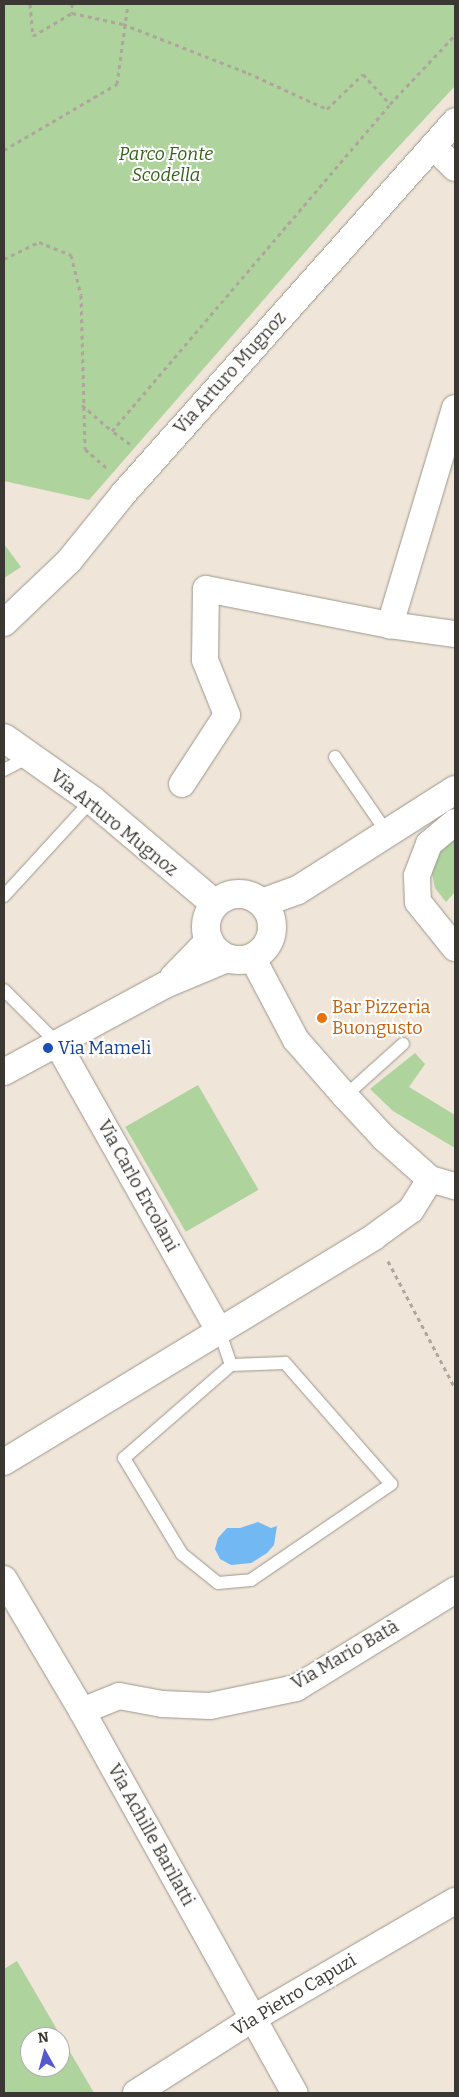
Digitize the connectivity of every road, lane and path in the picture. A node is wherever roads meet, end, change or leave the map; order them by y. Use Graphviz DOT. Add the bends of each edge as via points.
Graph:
graph roads {
  1 [pos="30,4"];
  2 [pos="72,4"];
  3 [pos="128,4"];
  4 [pos="72,13"];
  5 [pos="123,24"];
  6 [pos="455,35"];
  7 [pos="390,104"];
  8 [pos="455,121"];
  9 [pos="432,146"];
  10 [pos="4,150"];
  11 [pos="455,168"];
  12 [pos="4,259"];
  13 [pos="82,405"];
  14 [pos="455,408"];
  15 [pos="112,431"];
  16 [pos="132,445"];
  17 [pos="111,472"];
  18 [pos="4,623"];
  19 [pos="390,625"];
  20 [pos="455,634"];
  21 [pos="12,740"];
  22 [pos="336,757"];
  23 [pos="4,770"];
  24 [pos="182,784"];
  25 [pos="455,790"];
  26 [pos="92,800"];
  27 [pos="455,822"];
  28 [pos="388,834"];
  29 [pos="298,890"];
  30 [pos="4,896"];
  31 [pos="262,903"];
  32 [pos="215,904"];
  33 [pos="272,928"];
  34 [pos="209,940"];
  35 [pos="455,948"];
  36 [pos="241,958"];
  37 [pos="165,985"];
  38 [pos="4,990"];
  39 [pos="57,1043"];
  40 [pos="404,1044"];
  41 [pos="4,1072"];
  42 [pos="345,1096"];
  43 [pos="430,1179"];
  44 [pos="455,1186"];
  45 [pos="375,1236"];
  46 [pos="219,1330"];
  47 [pos="231,1365"];
  48 [pos="455,1388"];
  49 [pos="4,1462"];
  50 [pos="4,1579"];
  51 [pos="455,1590"];
  52 [pos="82,1711"];
  53 [pos="455,1901"];
  54 [pos="252,2019"];
  55 [pos="136,2093"];
  56 [pos="295,2093"];
  1 -- 4 [label="path" via="33,36"];
  2 -- 4 [label="path"];
  3 -- 5 [label="path"];
  4 -- 5 [label="path"];
  5 -- 7 [label="path" via="248,73 327,109 364,74"];
  5 -- 10 [label="path" via="117,84"];
  6 -- 7 [label="path"];
  7 -- 15 [label="path"];
  8 -- 9 [label="street, Via Arturo Mugnoz"];
  9 -- 11 [label="street"];
  9 -- 18 [label="street, Via Arturo Mugnoz" via="124,493 69,561"];
  12 -- 13 [label="path" via="39,242 71,255 81,296"];
  13 -- 15 [label="path"];
  13 -- 17 [label="path" via="85,449"];
  14 -- 19 [label="street"];
  15 -- 16 [label="path"];
  19 -- 20 [label="street"];
  19 -- 24 [label="street" via="206,589 205,660 227,716"];
  21 -- 23 [label="lane"];
  21 -- 26 [label="main road, Via Arturo Mugnoz"];
  22 -- 28 [label="lane"];
  25 -- 28 [label="main road"];
  26 -- 30 [label="lane"];
  26 -- 32 [label="main road, Via Arturo Mugnoz"];
  27 -- 35 [label="street" via="429,844 417,876 418,902"];
  28 -- 29 [label="main road"];
  29 -- 31 [label="main road"];
  29 -- 33 [label="main road"];
  31 -- 32 [label="main road" via="238,894 226,896"];
  31 -- 33 [label="main road" via="270,916"];
  32 -- 34 [label="main road" via="207,919"];
  33 -- 36 [label="main road" via="265,947"];
  34 -- 36 [label="main road" via="216,950"];
  34 -- 37 [label="street"];
  36 -- 37 [label="street"];
  36 -- 42 [label="street" via="296,1040"];
  37 -- 39 [label="street"];
  38 -- 39 [label="lane"];
  39 -- 41 [label="street"];
  39 -- 46 [label="street, Via Carlo Ercolani"];
  40 -- 42 [label="lane"];
  42 -- 43 [label="street" via="384,1138"];
  43 -- 44 [label="street"];
  43 -- 45 [label="street" via="411,1210"];
  45 -- 46 [label="street"];
  45 -- 48 [label="path"];
  46 -- 47 [label="lane"];
  46 -- 49 [label="street"];
  47 -- 47 [label="lane" via="285,1363 391,1484 252,1580 218,1583 182,1554 124,1458"];
  50 -- 52 [label="street, Via Achille Barilatti"];
  51 -- 52 [label="street, Via Mario Batà" via="296,1688 210,1706 162,1704 118,1696"];
  52 -- 54 [label="street, Via Achille Barilatti"];
  53 -- 54 [label="street, Via Pietro Capuzi"];
  54 -- 55 [label="street, Via Pietro Capuzi"];
  54 -- 56 [label="street, Via Achille Barilatti"];
}
